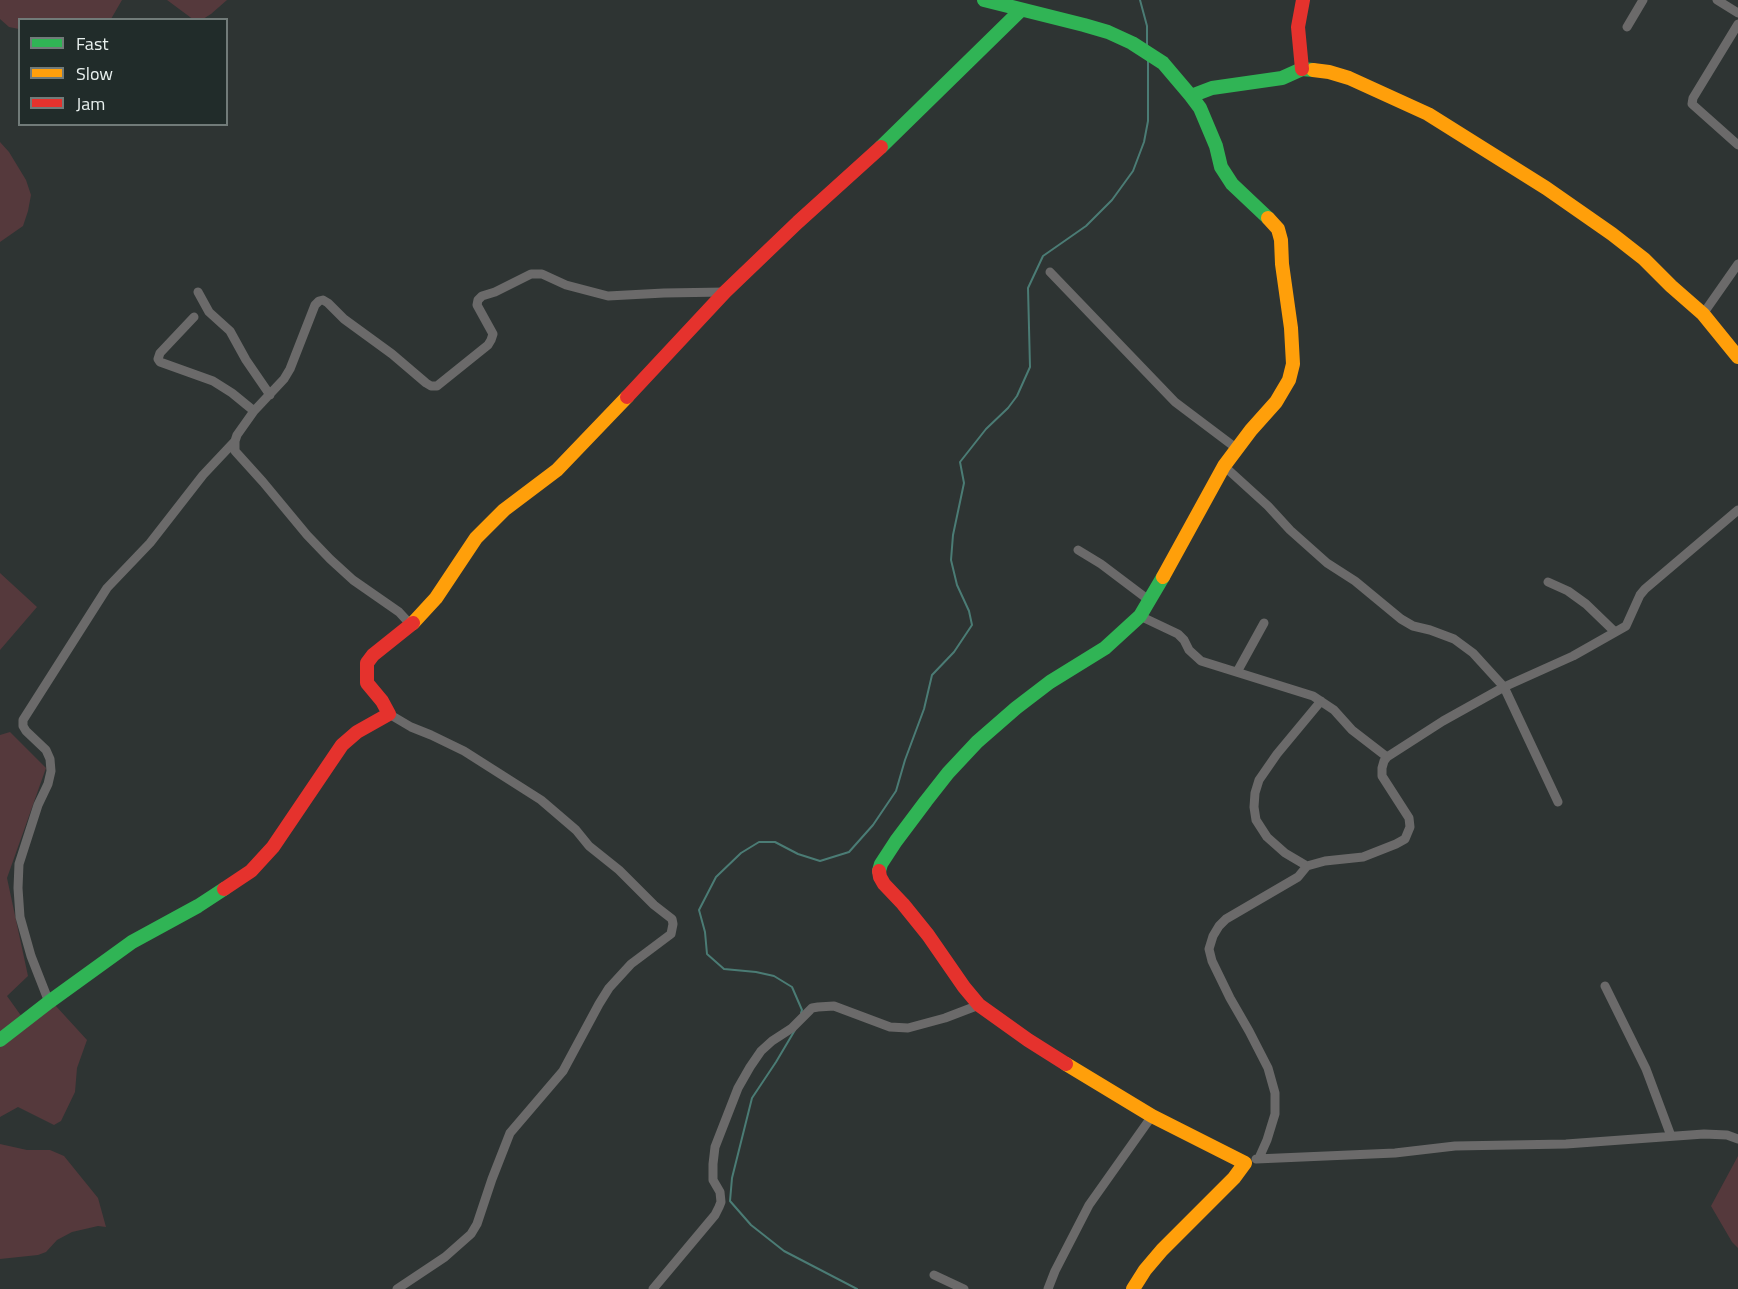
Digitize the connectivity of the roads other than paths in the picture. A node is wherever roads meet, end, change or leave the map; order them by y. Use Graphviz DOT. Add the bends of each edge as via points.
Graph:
graph roads {
  1 [pos="984,0"];
  2 [pos="1302,0"];
  3 [pos="1643,0"];
  4 [pos="1717,0"];
  5 [pos="1021,10"];
  6 [pos="1738,14"];
  7 [pos="1738,24"];
  8 [pos="1626,27"];
  9 [pos="1302,69"];
  10 [pos="1191,96"];
  11 [pos="1738,145"];
  12 [pos="1738,264"];
  13 [pos="1050,272"];
  14 [pos="198,292"];
  15 [pos="725,292"];
  16 [pos="1702,314"];
  17 [pos="194,317"];
  18 [pos="1738,357"];
  19 [pos="270,395"];
  20 [pos="254,411"];
  21 [pos="234,441"];
  22 [pos="1236,448"];
  23 [pos="1224,466"];
  24 [pos="1738,510"];
  25 [pos="1078,550"];
  26 [pos="1548,582"];
  27 [pos="1150,602"];
  28 [pos="1140,616"];
  29 [pos="1264,623"];
  30 [pos="411,625"];
  31 [pos="1614,632"];
  32 [pos="1238,672"];
  33 [pos="1504,687"];
  34 [pos="1321,701"];
  35 [pos="388,714"];
  36 [pos="1387,757"];
  37 [pos="1558,802"];
  38 [pos="1307,866"];
  39 [pos="1605,986"];
  40 [pos="49,1002"];
  41 [pos="979,1005"];
  42 [pos="0,1040"];
  43 [pos="1152,1116"];
  44 [pos="1671,1137"];
  45 [pos="1738,1139"];
  46 [pos="1259,1158"];
  47 [pos="1245,1163"];
  48 [pos="934,1275"];
  49 [pos="397,1289"];
  50 [pos="653,1289"];
  51 [pos="964,1289"];
  52 [pos="1048,1289"];
  53 [pos="1133,1289"];
  1 -- 5 [label="street"];
  2 -- 9 [label="street"];
  3 -- 8 [label="street"];
  4 -- 6 [label="street"];
  5 -- 10 [label="street" via="1108,32 1132,43 1164,63"];
  5 -- 15 [label="street" via="868,160"];
  7 -- 11 [label="street" via="1692,104"];
  9 -- 10 [label="street" via="1282,78 1212,88"];
  9 -- 16 [label="street" via="1349,78 1428,114 1463,135 1612,234"];
  10 -- 22 [label="street" via="1200,108 1221,167 1232,184 1274,224 1281,240 1293,364 1284,390"];
  12 -- 16 [label="street"];
  13 -- 22 [label="street" via="1175,402"];
  14 -- 19 [label="street" via="209,312 230,331"];
  15 -- 19 [label="street" via="608,296 566,285 545,274 531,274 478,300 493,334 491,340 436,386 426,383 323,300 315,305 290,369"];
  15 -- 30 [label="street" via="585,443 482,531 436,598"];
  16 -- 18 [label="street"];
  17 -- 20 [label="street" via="158,359 213,381"];
  19 -- 20 [label="street"];
  20 -- 21 [label="street"];
  21 -- 30 [label="street" via="236,452 322,551"];
  21 -- 40 [label="street" via="150,543 107,588 23,720 26,731 50,759 48,784 19,864 18,888 20,917"];
  22 -- 23 [label="street"];
  23 -- 27 [label="street"];
  23 -- 33 [label="street" via="1327,563 1401,619 1455,639"];
  24 -- 31 [label="street" via="1645,589 1626,626"];
  25 -- 27 [label="street"];
  26 -- 31 [label="street" via="1568,591"];
  27 -- 28 [label="street"];
  28 -- 32 [label="street" via="1178,634 1201,661"];
  28 -- 41 [label="street" via="1105,648 1050,682 977,742 948,773 881,864 879,871 884,884 928,935"];
  29 -- 32 [label="street"];
  30 -- 35 [label="street" via="373,655 366,670 367,682"];
  31 -- 33 [label="street" via="1573,656"];
  32 -- 34 [label="street"];
  33 -- 36 [label="street"];
  33 -- 37 [label="street"];
  34 -- 36 [label="street"];
  34 -- 38 [label="street" via="1277,754 1255,793 1256,820 1267,837"];
  35 -- 40 [label="street" via="342,745 273,847 251,871 132,942"];
  35 -- 49 [label="street" via="464,751 535,796 673,924 671,933 609,988 563,1071 510,1133 471,1234"];
  36 -- 38 [label="street" via="1382,776 1409,818 1405,839 1363,857"];
  38 -- 46 [label="street" via="1298,878 1226,919 1209,949 1273,1083 1275,1114"];
  39 -- 44 [label="street" via="1646,1069"];
  40 -- 42 [label="street"];
  41 -- 43 [label="street"];
  41 -- 50 [label="street" via="908,1028 890,1027 834,1006 812,1008 761,1051 738,1088 715,1147 713,1180 720,1192 719,1207"];
  43 -- 47 [label="street"];
  43 -- 52 [label="street" via="1089,1205"];
  44 -- 45 [label="street" via="1704,1134"];
  44 -- 46 [label="street"];
  46 -- 47 [label="street"];
  47 -- 53 [label="street" via="1162,1250"];
  48 -- 51 [label="street"];
}
